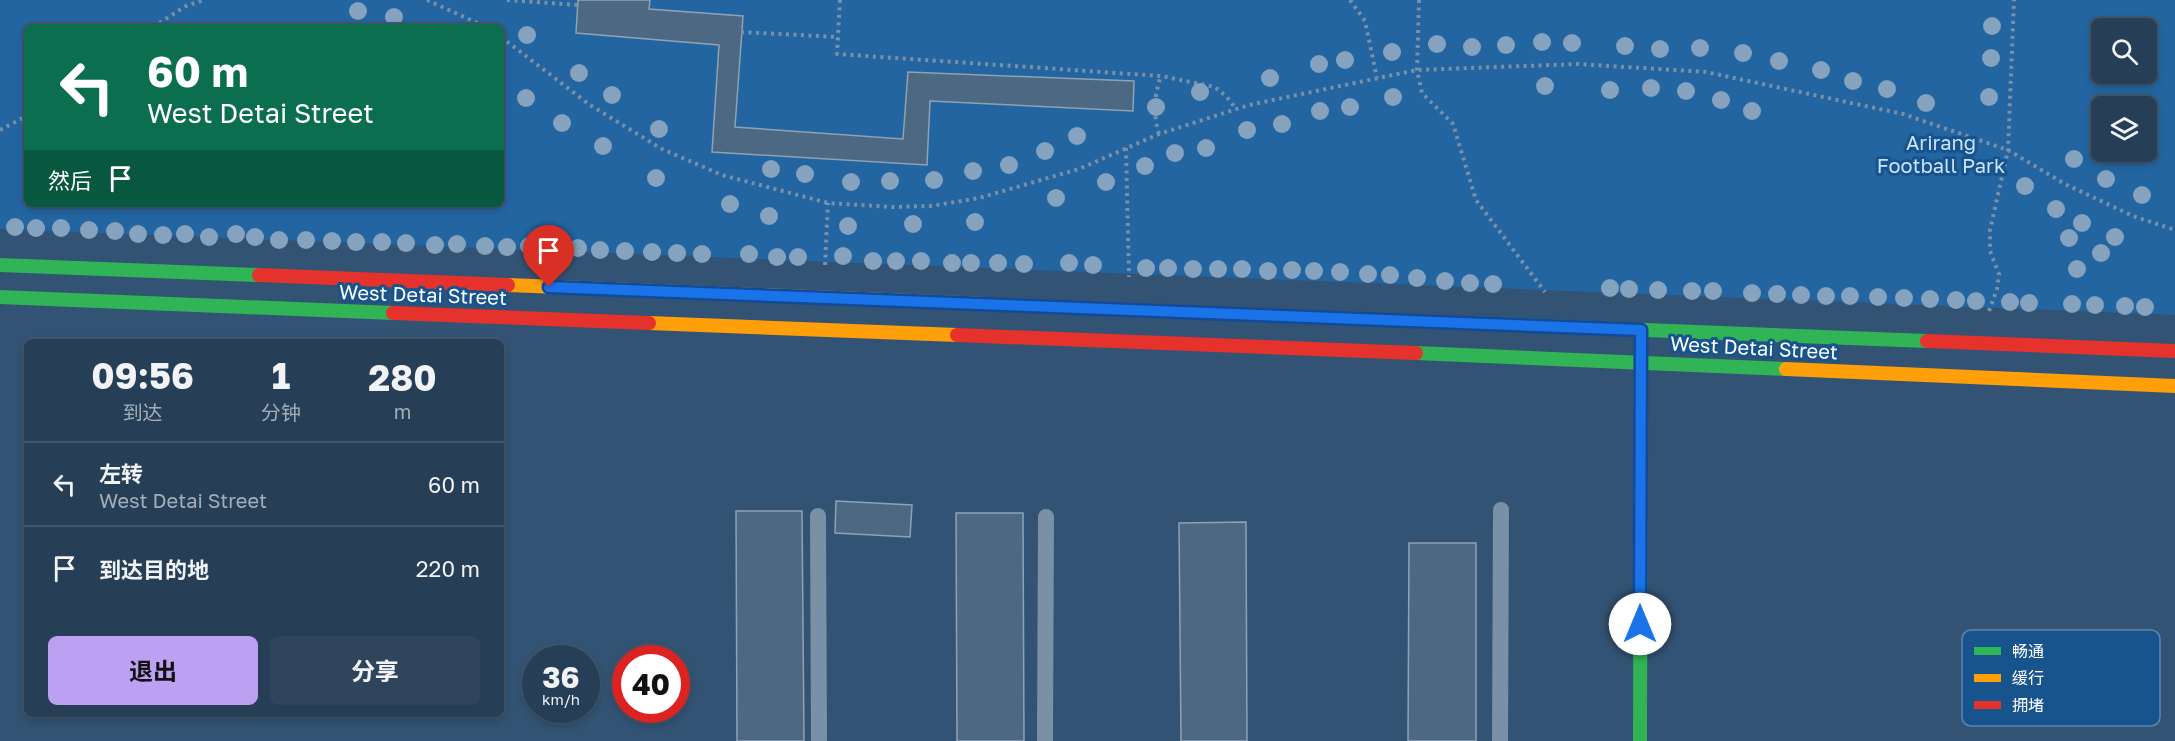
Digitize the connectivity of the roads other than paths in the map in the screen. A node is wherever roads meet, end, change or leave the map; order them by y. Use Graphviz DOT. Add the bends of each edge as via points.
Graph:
graph roads {
  1 [pos="0,265"];
  2 [pos="0,297"];
  3 [pos="1641,330"];
  4 [pos="2175,351"];
  5 [pos="1641,362"];
  6 [pos="2175,386"];
  7 [pos="1502,510"];
  8 [pos="818,516"];
  9 [pos="1046,517"];
  10 [pos="819,741"];
  11 [pos="1045,741"];
  12 [pos="1500,741"];
  13 [pos="1640,741"];
  1 -- 3 [label="street, West Detai Street"];
  2 -- 5 [label="street, West Detai Street"];
  3 -- 4 [label="street, West Detai Street"];
  3 -- 5 [label="street"];
  5 -- 6 [label="street, West Detai Street"];
  5 -- 13 [label="street"];
  7 -- 12 [label="lane"];
  8 -- 10 [label="lane"];
  9 -- 11 [label="lane"];
}
